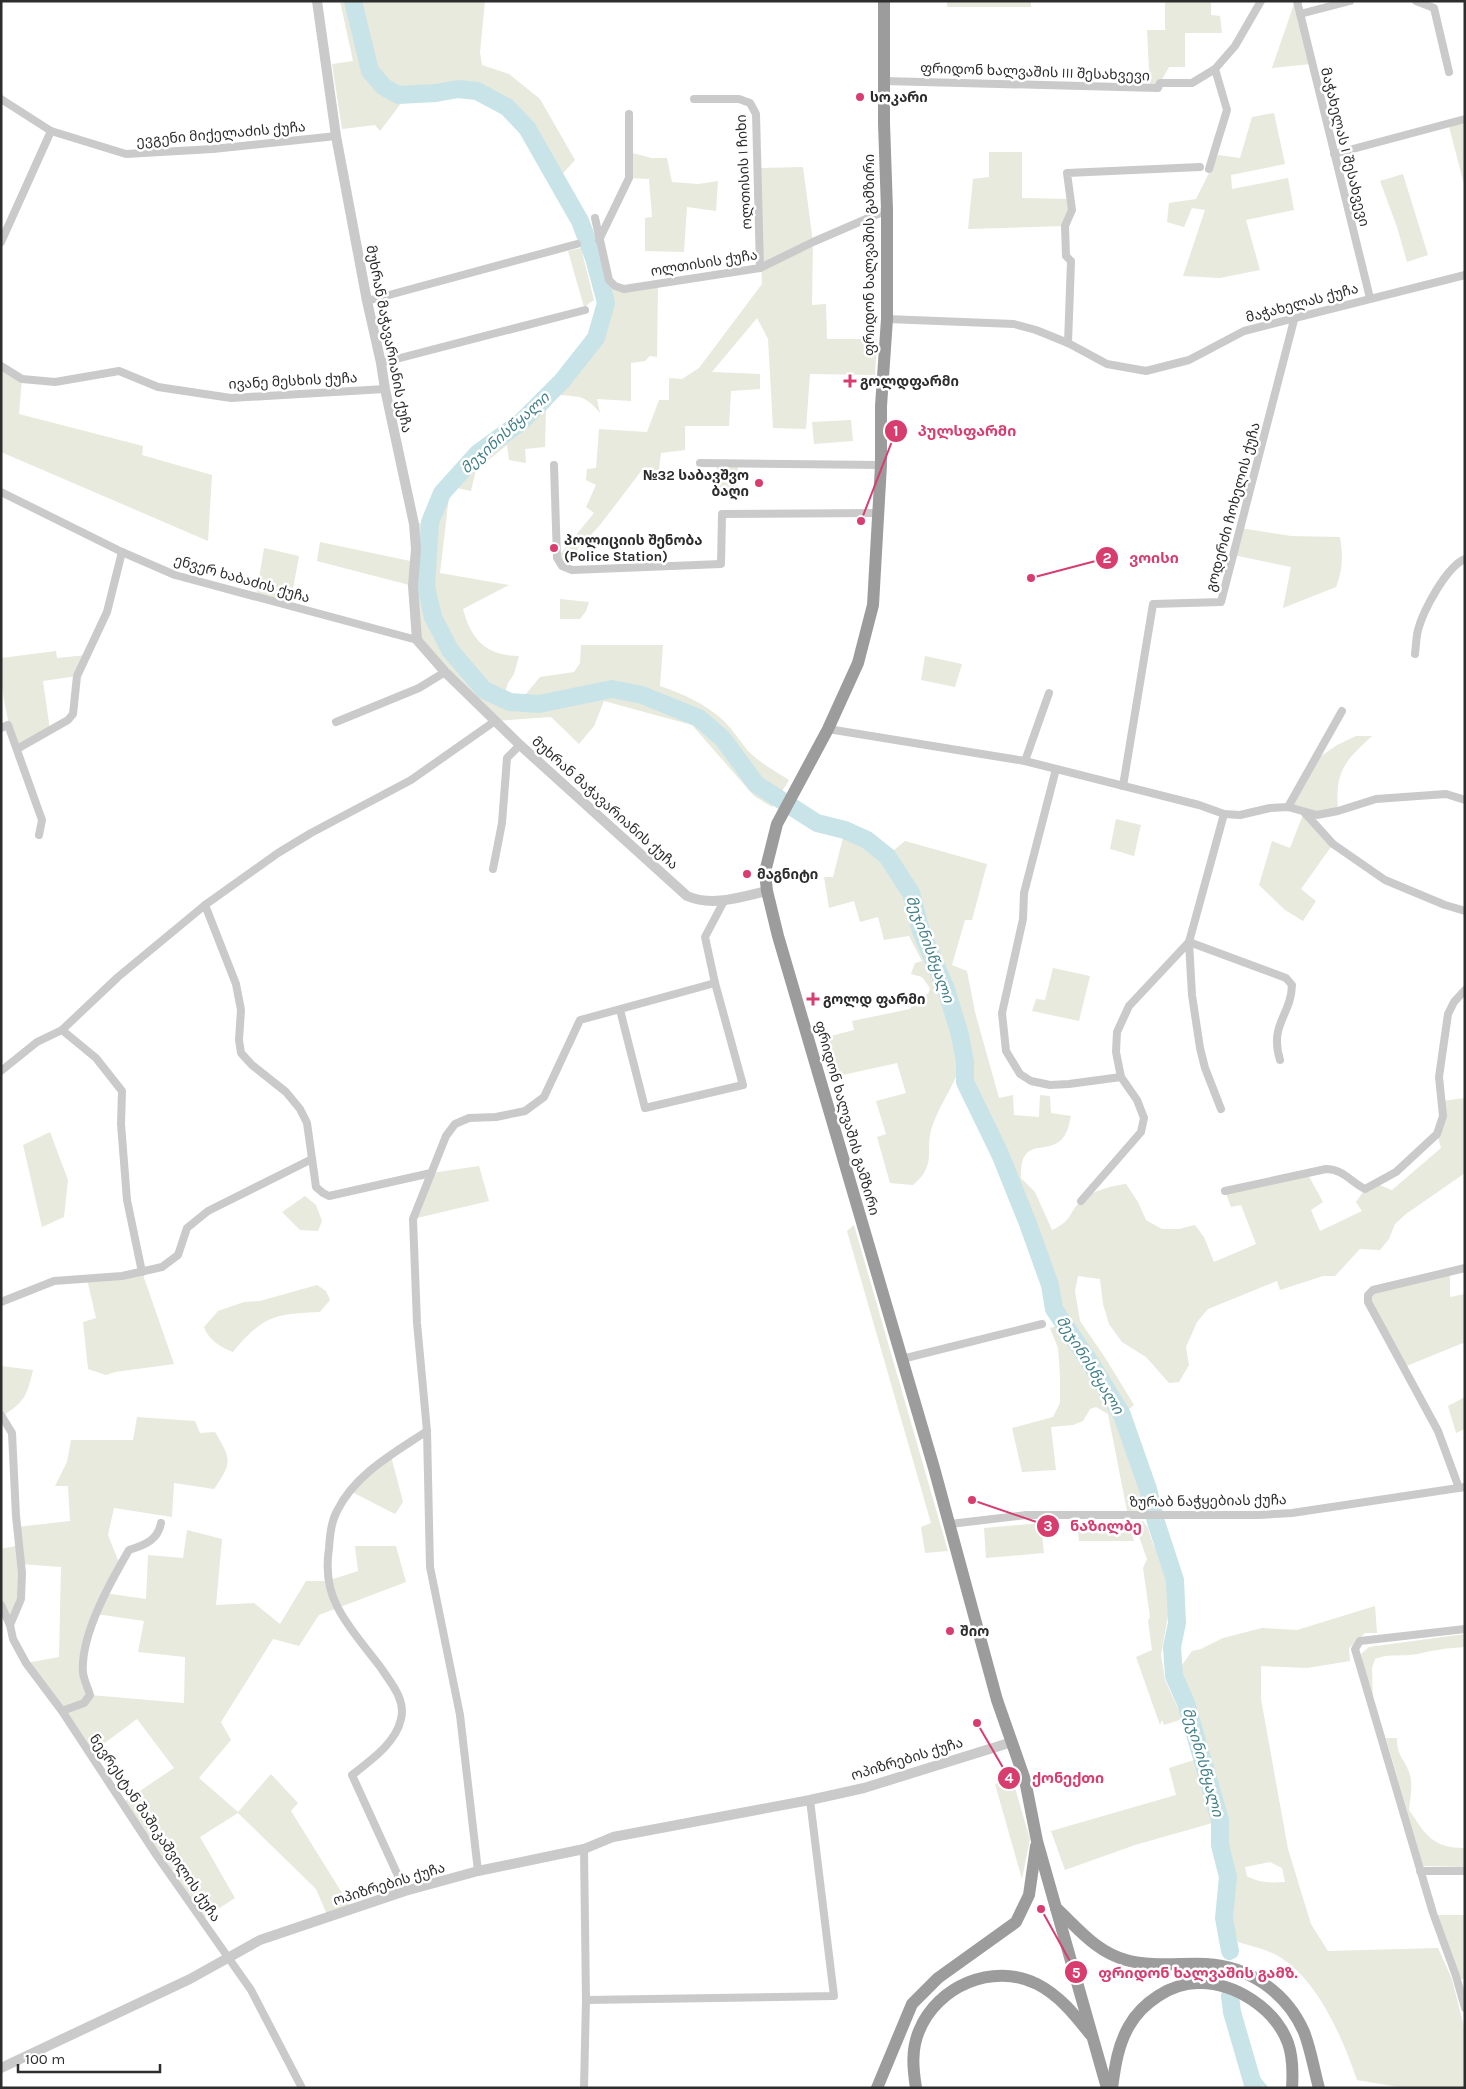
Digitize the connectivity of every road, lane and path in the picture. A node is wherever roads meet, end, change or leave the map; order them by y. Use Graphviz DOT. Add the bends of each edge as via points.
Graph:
graph roads {
  1 [pos="317,1"];
  2 [pos="884,1"];
  3 [pos="1261,1"];
  4 [pos="1297,1"];
  5 [pos="1350,1"];
  6 [pos="1416,1"];
  7 [pos="1300,14"];
  8 [pos="1215,69"];
  9 [pos="1449,72"];
  10 [pos="884,81"];
  11 [pos="1,99"];
  12 [pos="694,99"];
  13 [pos="629,114"];
  14 [pos="1465,119"];
  15 [pos="51,132"];
  16 [pos="336,136"];
  17 [pos="1334,154"];
  18 [pos="887,210"];
  19 [pos="595,218"];
  20 [pos="599,240"];
  21 [pos="1,242"];
  22 [pos="577,244"];
  23 [pos="760,268"];
  24 [pos="1465,275"];
  25 [pos="1370,298"];
  26 [pos="367,301"];
  27 [pos="585,310"];
  28 [pos="887,319"];
  29 [pos="1294,320"];
  30 [pos="1068,343"];
  31 [pos="381,363"];
  32 [pos="1,366"];
  33 [pos="385,389"];
  34 [pos="700,463"];
  35 [pos="554,465"];
  36 [pos="882,466"];
  37 [pos="1,492"];
  38 [pos="879,513"];
  39 [pos="122,552"];
  40 [pos="1465,559"];
  41 [pos="418,640"];
  42 [pos="1415,654"];
  43 [pos="446,672"];
  44 [pos="1049,693"];
  45 [pos="1342,710"];
  46 [pos="495,721"];
  47 [pos="336,722"];
  48 [pos="1,728"];
  49 [pos="828,729"];
  50 [pos="520,745"];
  51 [pos="17,749"];
  52 [pos="1025,761"];
  53 [pos="1056,769"];
  54 [pos="1123,786"];
  55 [pos="1465,800"];
  56 [pos="1288,807"];
  57 [pos="1304,812"];
  58 [pos="1224,814"];
  59 [pos="39,835"];
  60 [pos="493,869"];
  61 [pos="767,891"];
  62 [pos="724,901"];
  63 [pos="205,905"];
  64 [pos="1465,911"];
  65 [pos="1189,942"];
  66 [pos="715,983"];
  67 [pos="1465,990"];
  68 [pos="620,1010"];
  69 [pos="62,1030"];
  70 [pos="1280,1060"];
  71 [pos="1,1070"];
  72 [pos="1121,1077"];
  73 [pos="1221,1110"];
  74 [pos="312,1159"];
  75 [pos="431,1174"];
  76 [pos="1225,1191"];
  77 [pos="1081,1201"];
  78 [pos="1465,1268"];
  79 [pos="142,1272"];
  80 [pos="1,1302"];
  81 [pos="1042,1324"];
  82 [pos="902,1359"];
  83 [pos="1,1415"];
  84 [pos="427,1431"];
  85 [pos="1462,1487"];
  86 [pos="162,1522"];
  87 [pos="950,1524"];
  88 [pos="1,1605"];
  89 [pos="10,1625"];
  90 [pos="1465,1629"];
  91 [pos="62,1710"];
  92 [pos="1012,1742"];
  93 [pos="810,1800"];
  94 [pos="1037,1841"];
  95 [pos="584,1850"];
  96 [pos="478,1871"];
  97 [pos="1420,1871"];
  98 [pos="1465,1871"];
  99 [pos="406,1891"];
  100 [pos="1056,1907"];
  101 [pos="229,1958"];
  102 [pos="586,2000"];
  103 [pos="1465,2008"];
  104 [pos="1093,2038"];
  105 [pos="1,2068"];
  106 [pos="302,2088"];
  107 [pos="584,2088"];
  108 [pos="877,2088"];
  109 [pos="916,2088"];
  110 [pos="1107,2088"];
  111 [pos="1112,2088"];
  112 [pos="1292,2088"];
  113 [pos="1320,2088"];
  1 -- 16 [label="street, მუხრან მაჭავარიანის ქუჩა"];
  2 -- 10 [label="highway, ფრიდონ ხალვაშის გამზირი"];
  3 -- 8 [label="street, ფრიდონ ხალვაშის III შესახვევი" via="1235,46"];
  4 -- 7 [label="street, მაჭახელას I შესახვევი"];
  5 -- 7 [label="street"];
  6 -- 9 [label="street" via="1434,8"];
  7 -- 17 [label="street, მაჭახელას I შესახვევი"];
  8 -- 10 [label="street, ფრიდონ ხალვაშის III შესახვევი" via="1192,83 1160,84 1158,88"];
  8 -- 30 [label="street" via="1228,110 1204,168 1067,173 1072,210 1065,226 1066,256 1071,261"];
  10 -- 18 [label="highway, ფრიდონ ხალვაშის გამზირი"];
  11 -- 15 [label="street, ევგენი მიქელაძის ქუჩა"];
  12 -- 23 [label="street, ოლთისის I ჩიხი" via="739,99 750,103 756,114"];
  13 -- 20 [label="street" via="629,178"];
  14 -- 17 [label="street"];
  15 -- 16 [label="street, ევგენი მიქელაძის ქუჩა" via="126,154"];
  15 -- 21 [label="street"];
  16 -- 26 [label="street, მუხრან მაჭავარიანის ქუჩა"];
  17 -- 25 [label="street, მაჭახელას I შესახვევი"];
  18 -- 23 [label="street, ოლთისის ქუჩა"];
  18 -- 28 [label="highway, ფრიდონ ხალვაშის გამზირი"];
  19 -- 20 [label="street, ოლთისის ქუჩა"];
  20 -- 23 [label="street, ოლთისის ქუჩა" via="609,280 624,289"];
  22 -- 26 [label="street"];
  24 -- 25 [label="street, მაჭახელას ქუჩა"];
  25 -- 29 [label="street, მაჭახელას ქუჩა"];
  26 -- 31 [label="street, მუხრან მაჭავარიანის ქუჩა"];
  27 -- 31 [label="street"];
  28 -- 30 [label="street, მაჭახელას ქუჩა" via="1014,324"];
  28 -- 36 [label="highway, ფრიდონ ხალვაშის გამზირი" via="881,406"];
  29 -- 30 [label="street, მაჭახელას ქუჩა" via="1244,331 1189,360 1146,371 1107,364"];
  29 -- 54 [label="street, გოდერძი ჩოხელის ქუჩა" via="1221,602 1153,604"];
  31 -- 33 [label="street, მუხრან მაჭავარიანის ქუჩა"];
  32 -- 33 [label="street, ივანე მესხის ქუჩა" via="22,378 55,382 119,371 158,387 231,398"];
  33 -- 41 [label="street, მუხრან მაჭავარიანის ქუჩა" via="414,524 413,586"];
  34 -- 36 [label="street"];
  35 -- 38 [label="street" via="555,561 572,570 721,564 722,514"];
  36 -- 38 [label="highway, ფრიდონ ხალვაშის გამზირი"];
  37 -- 39 [label="street, ენვერ ხაბაძის ქუჩა"];
  38 -- 49 [label="highway, ფრიდონ ხალვაშის გამზირი" via="873,604 867,635 858,664"];
  39 -- 41 [label="street, ენვერ ხაბაძის ქუჩა" via="175,575"];
  39 -- 51 [label="street" via="107,612 77,676 73,714"];
  40 -- 42 [label="street" via="1444,580 1430,603 1418,629"];
  41 -- 43 [label="street, მუხრან მაჭავარიანის ქუჩა"];
  43 -- 46 [label="street, მუხრან მაჭავარიანის ქუჩა"];
  43 -- 47 [label="street" via="419,688"];
  44 -- 52 [label="street"];
  45 -- 56 [label="street"];
  46 -- 50 [label="street, მუხრან მაჭავარიანის ქუჩა"];
  46 -- 63 [label="street" via="412,780 302,838"];
  48 -- 51 [label="street" via="8,725"];
  49 -- 52 [label="street"];
  49 -- 61 [label="highway, ფრიდონ ხალვაშის გამზირი" via="777,824 765,872"];
  50 -- 60 [label="street" via="507,758 502,823"];
  50 -- 62 [label="street, მუხრან მაჭავარიანის ქუჩა" via="687,896 698,901"];
  51 -- 59 [label="street" via="42,820"];
  52 -- 53 [label="street"];
  53 -- 54 [label="street"];
  53 -- 72 [label="street" via="1024,893 1023,919 1002,1013 1006,1051 1020,1074 1031,1081 1069,1084"];
  54 -- 58 [label="street"];
  55 -- 57 [label="street" via="1446,794 1376,799 1317,815"];
  56 -- 57 [label="street"];
  56 -- 58 [label="street" via="1240,815"];
  57 -- 64 [label="street" via="1334,844 1385,880 1445,906"];
  58 -- 65 [label="street"];
  61 -- 62 [label="street, მუხრან მაჭავარიანის ქუჩა"];
  61 -- 82 [label="highway, ფრიდონ ხალვაშის გამზირი"];
  62 -- 66 [label="street" via="705,937"];
  63 -- 69 [label="street" via="118,977"];
  63 -- 74 [label="street" via="236,984 241,1053 286,1092 300,1109 308,1123"];
  65 -- 70 [label="street" via="1286,978 1292,984 1292,994 1277,1030 1276,1048"];
  65 -- 72 [label="street" via="1129,1006 1117,1032 1116,1052"];
  65 -- 73 [label="street" via="1200,1048"];
  66 -- 68 [label="street"];
  66 -- 68 [label="street" via="743,1085 645,1108"];
  67 -- 76 [label="street" via="1448,1014 1440,1077 1444,1116 1437,1134 1396,1172 1365,1189 1336,1169 1326,1169"];
  68 -- 75 [label="street" via="580,1020 544,1098 525,1111 469,1118 455,1124 446,1136"];
  69 -- 71 [label="street" via="37,1042"];
  69 -- 79 [label="street" via="96,1058 122,1090 127,1200"];
  72 -- 77 [label="street" via="1137,1100 1144,1118 1141,1132"];
  74 -- 75 [label="street" via="316,1187 329,1196"];
  74 -- 79 [label="street" via="208,1211 187,1228 178,1255 162,1267"];
  75 -- 84 [label="street" via="413,1219 417,1323"];
  78 -- 85 [label="street" via="1373,1290 1368,1295 1368,1302 1438,1431"];
  79 -- 80 [label="street" via="54,1281"];
  81 -- 82 [label="street"];
  82 -- 87 [label="highway, ფრიდონ ხალვაშის გამზირი"];
  83 -- 89 [label="street" via="12,1432 22,1585 18,1608"];
  84 -- 96 [label="street" via="430,1567 460,1715"];
  84 -- 99 [label="street" via="368,1472 350,1491 336,1512 327,1559 327,1581 337,1607 394,1687 402,1705 401,1720 393,1736 383,1749 352,1775"];
  85 -- 87 [label="street, ზურაბ ნაჭყებიას ქუჩა" via="1292,1513 1026,1515"];
  86 -- 91 [label="street" via="160,1531 148,1544 129,1550 104,1593 86,1646 83,1672 90,1695 84,1703"];
  87 -- 92 [label="highway, ფრიდონ ხალვაშის გამზირი" via="997,1700"];
  88 -- 89 [label="street, ნევრესტან შაშიკაშვილის ქუჩა"];
  89 -- 91 [label="street, ნევრესტან შაშიკაშვილის ქუჩა" via="13,1639 26,1663"];
  90 -- 97 [label="street" via="1360,1641 1355,1649"];
  91 -- 101 [label="street, ნევრესტან შაშიკაშვილის ქუჩა" via="157,1856"];
  92 -- 93 [label="street, ოპიზრების ქუჩა" via="864,1788"];
  92 -- 94 [label="highway, ფრიდონ ხალვაშის გამზირი" via="1025,1780"];
  93 -- 95 [label="street, ოპიზრების ქუჩა" via="613,1837"];
  93 -- 102 [label="street" via="834,1996"];
  94 -- 100 [label="highway, ფრიდონ ხალვაშის გამზირი"];
  94 -- 108 [label="highway" via="1029,1895 1016,1922 938,1978 912,2004"];
  95 -- 96 [label="street, ოპიზრების ქუჩა"];
  95 -- 102 [label="street"];
  96 -- 99 [label="street, ოპიზრების ქუჩა"];
  97 -- 98 [label="street"];
  97 -- 103 [label="street"];
  99 -- 101 [label="street, ოპიზრების ქუჩა" via="260,1940"];
  100 -- 104 [label="highway, ფრიდონ ხალვაშის გამზირი"];
  100 -- 113 [label="highway" via="1087,1939 1126,1960 1209,1964 1237,1969 1257,1978 1275,1991 1292,2011 1304,2033"];
  101 -- 105 [label="street, ოპიზრების ქუჩა"];
  101 -- 106 [label="street, ნევრესტან შაშიკაშვილის ქუჩა" via="250,1990"];
  102 -- 107 [label="street"];
  104 -- 109 [label="highway" via="1071,2011 1037,1984 1001,1976 974,1980 941,1999 918,2032 912,2064"];
  104 -- 110 [label="highway, ფრიდონ ხალვაშის გამზირი"];
  111 -- 112 [label="highway" via="1119,2048 1136,2015 1158,1996 1179,1986 1198,1983 1240,1992 1275,2020 1288,2042 1294,2070"];
}
